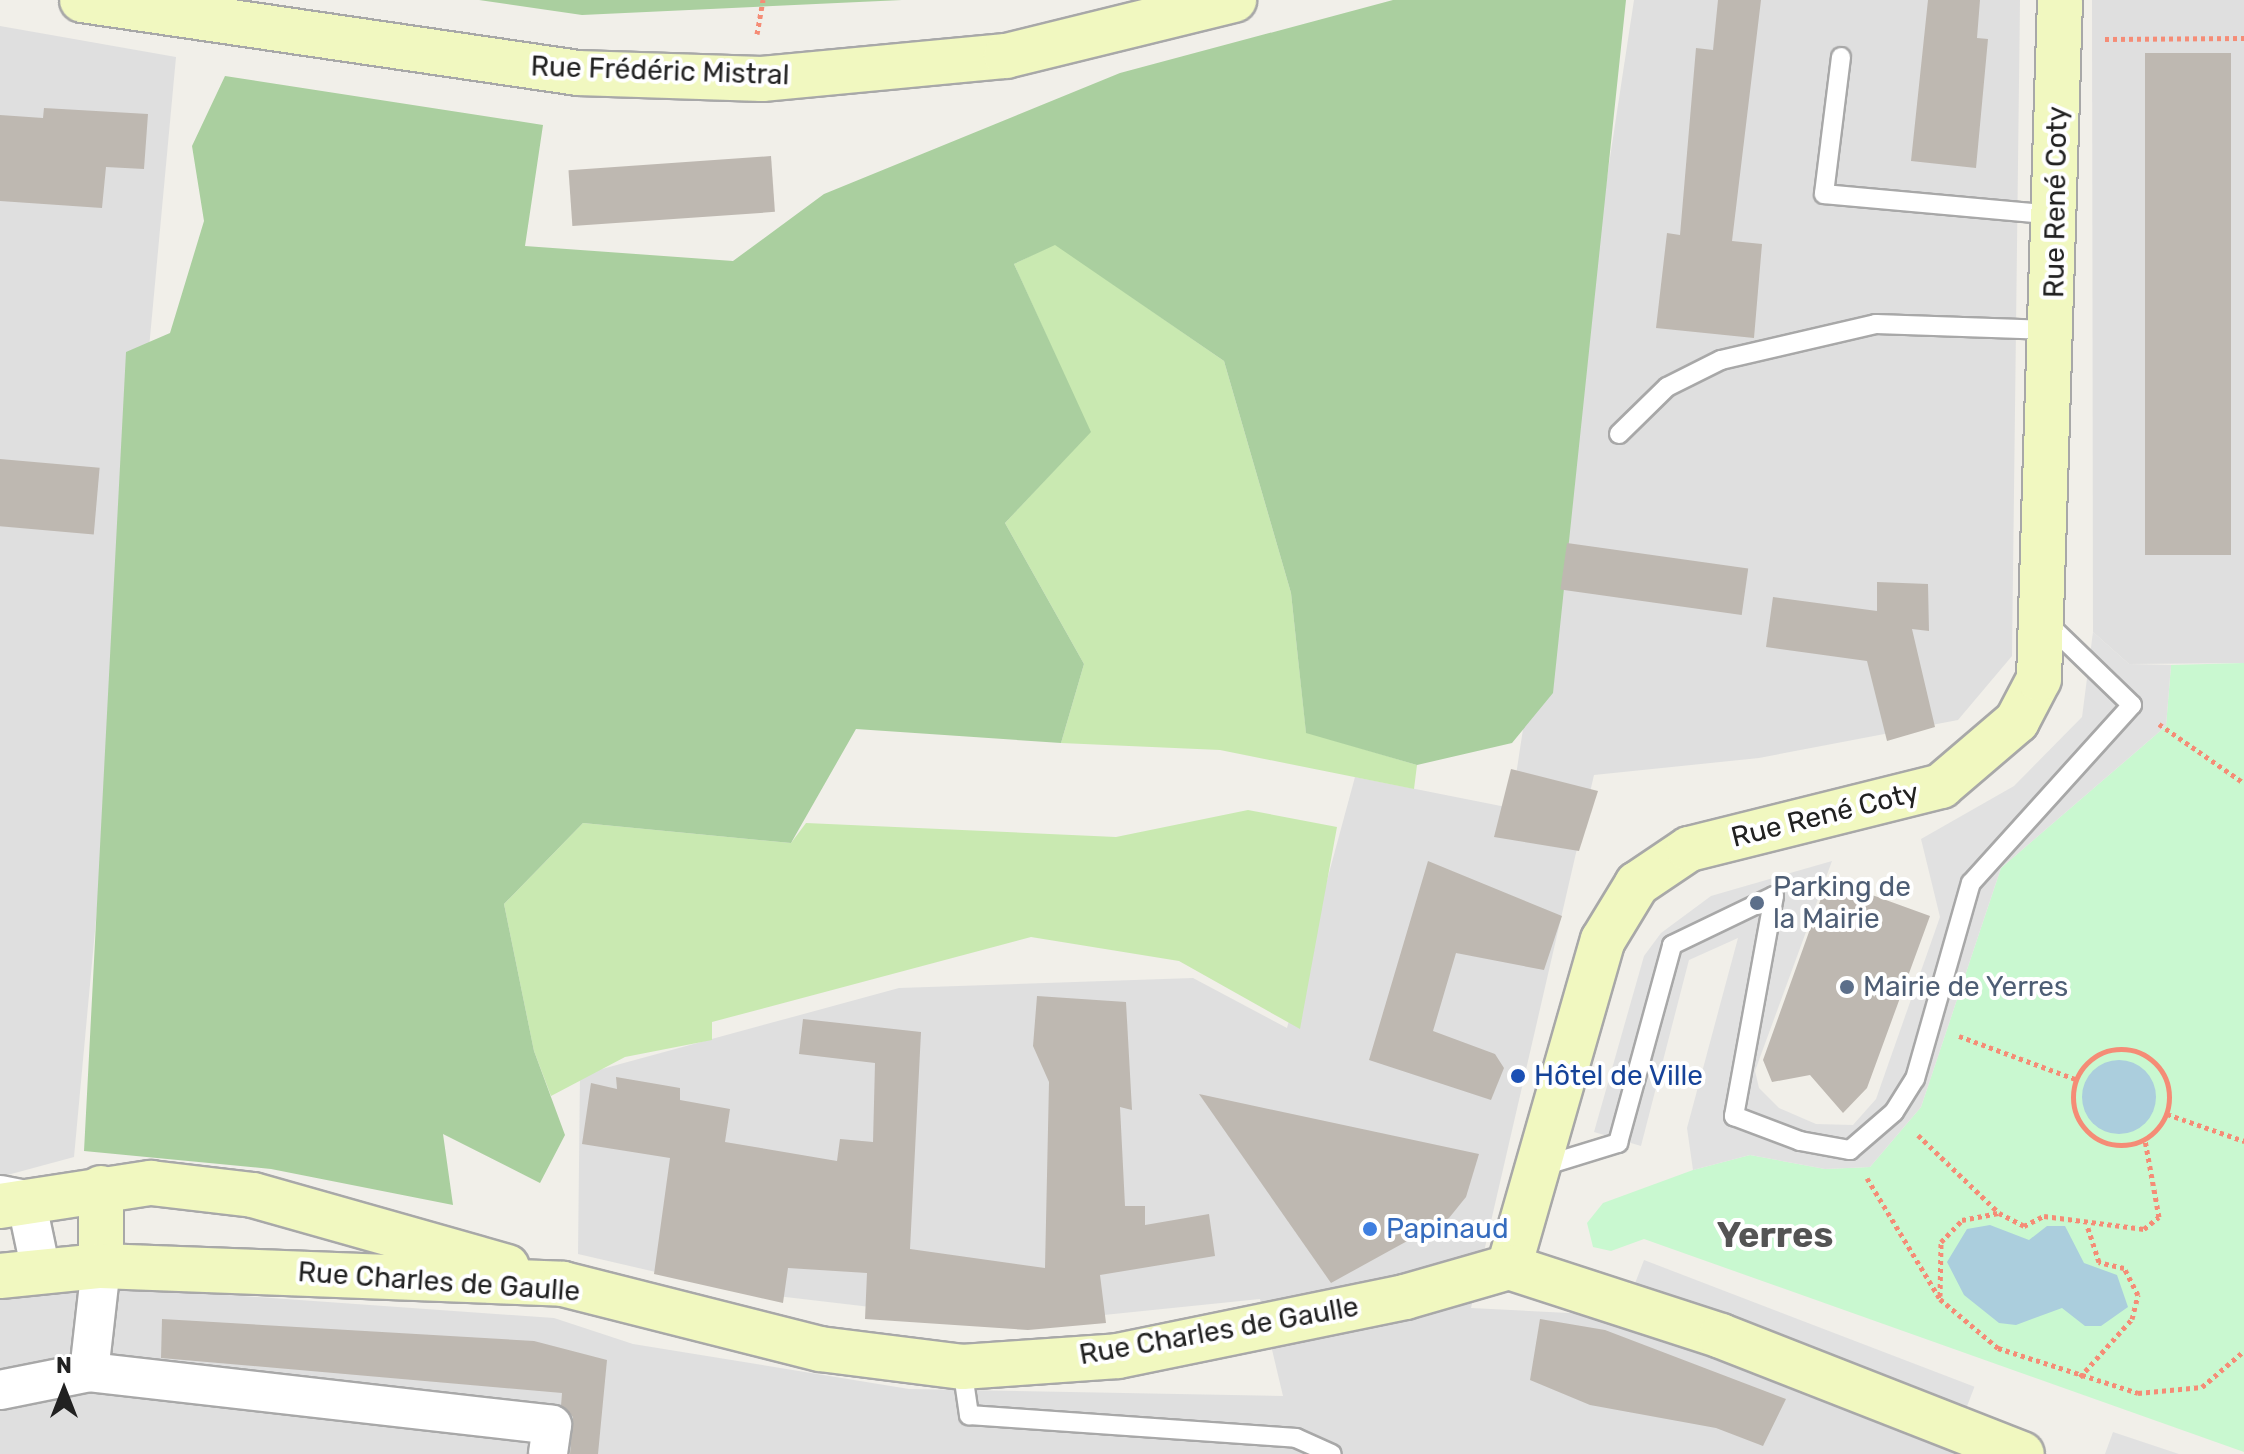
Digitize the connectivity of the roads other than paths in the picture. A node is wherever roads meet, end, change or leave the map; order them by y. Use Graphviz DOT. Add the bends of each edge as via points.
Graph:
graph roads {
  1 [pos="82,0"];
  2 [pos="1234,0"];
  3 [pos="2060,20"];
  4 [pos="1841,57"];
  5 [pos="2056,215"];
  6 [pos="2053,330"];
  7 [pos="1619,434"];
  8 [pos="2045,620"];
  9 [pos="1537,1168"];
  10 [pos="101,1188"];
  11 [pos="9,1200"];
  12 [pos="101,1266"];
  13 [pos="1509,1267"];
  14 [pos="20,1274"];
  15 [pos="563,1284"];
  16 [pos="962,1367"];
  17 [pos="89,1372"];
  18 [pos="0,1390"];
  19 [pos="548,1454"];
  20 [pos="1332,1454"];
  21 [pos="2022,1454"];
  1 -- 2 [label="street, Rue Frédéric Mistral" via="578,73 762,79 1006,56"];
  3 -- 5 [label="street, Rue René Coty"];
  4 -- 5 [label="lane" via="1824,194"];
  5 -- 6 [label="street, Rue René Coty"];
  6 -- 7 [label="lane" via="1876,324 1721,360 1667,387"];
  6 -- 8 [label="street, Rue René Coty"];
  8 -- 9 [label="street, Rue René Coty" via="2039,679 2017,721 1941,786 1689,849 1637,884 1603,940"];
  8 -- 9 [label="lane" via="2132,705 1971,883 1915,1079 1894,1112 1850,1150 1800,1141 1734,1116 1774,896 1672,945 1618,1143"];
  9 -- 13 [label="street, Rue René Coty"];
  10 -- 11 [label="street"];
  10 -- 12 [label="street"];
  10 -- 15 [label="street" via="151,1183 253,1195"];
  11 -- 14 [label="street"];
  12 -- 14 [label="street, Rue Charles de Gaulle"];
  12 -- 15 [label="street, Rue Charles de Gaulle"];
  12 -- 17 [label="street"];
  13 -- 16 [label="street, Rue Charles de Gaulle" via="1405,1297 1118,1356"];
  13 -- 21 [label="street" via="1721,1336"];
  15 -- 16 [label="street, Rue Charles de Gaulle" via="820,1349"];
  16 -- 20 [label="lane" via="969,1415 1296,1438"];
  17 -- 18 [label="street"];
  17 -- 19 [label="street" via="552,1425"];
}
